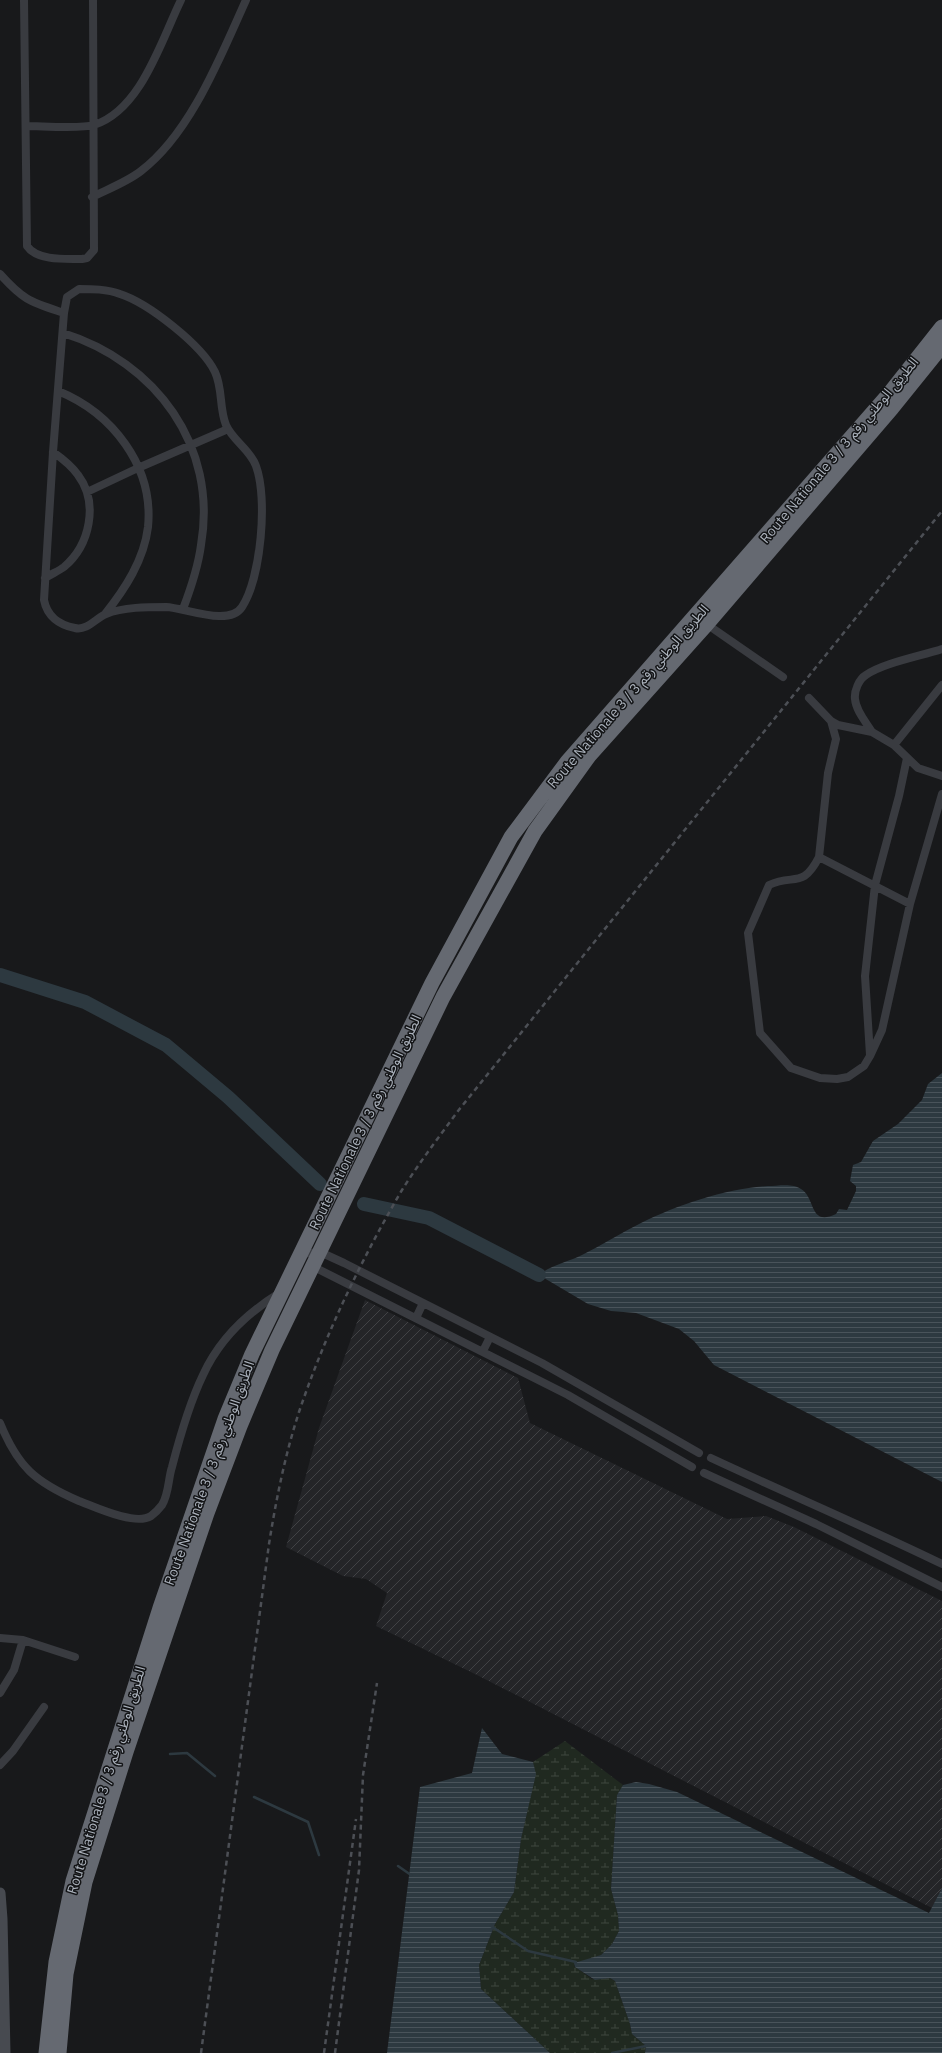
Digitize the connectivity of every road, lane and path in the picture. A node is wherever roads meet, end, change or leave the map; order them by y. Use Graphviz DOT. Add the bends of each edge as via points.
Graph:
graph roads {
  1 [pos="24,0"];
  2 [pos="93,0"];
  3 [pos="181,0"];
  4 [pos="246,0"];
  5 [pos="93,125"];
  6 [pos="26,126"];
  7 [pos="92,197"];
  8 [pos="0,274"];
  9 [pos="64,313"];
  10 [pos="942,327"];
  11 [pos="63,333"];
  12 [pos="942,346"];
  13 [pos="58,391"];
  14 [pos="228,429"];
  15 [pos="191,444"];
  16 [pos="53,452"];
  17 [pos="138,468"];
  18 [pos="87,492"];
  19 [pos="46,578"];
  20 [pos="182,609"];
  21 [pos="105,614"];
  22 [pos="702,620"];
  23 [pos="942,649"];
  24 [pos="784,677"];
  25 [pos="942,685"];
  26 [pos="809,698"];
  27 [pos="831,721"];
  28 [pos="872,732"];
  29 [pos="894,745"];
  30 [pos="907,758"];
  31 [pos="942,776"];
  32 [pos="942,794"];
  33 [pos="819,857"];
  34 [pos="875,885"];
  35 [pos="910,904"];
  36 [pos="870,1056"];
  37 [pos="320,1252"];
  38 [pos="300,1254"];
  39 [pos="312,1268"];
  40 [pos="281,1293"];
  41 [pos="423,1303"];
  42 [pos="416,1318"];
  43 [pos="490,1337"];
  44 [pos="483,1352"];
  45 [pos="575,1383"];
  46 [pos="568,1395"];
  47 [pos="0,1423"];
  48 [pos="699,1453"];
  49 [pos="711,1458"];
  50 [pos="692,1467"];
  51 [pos="704,1473"];
  52 [pos="942,1564"];
  53 [pos="942,1587"];
  54 [pos="167,1611"];
  55 [pos="0,1638"];
  56 [pos="23,1640"];
  57 [pos="74,1657"];
  58 [pos="0,1693"];
  59 [pos="44,1707"];
  60 [pos="0,1765"];
  61 [pos="0,1893"];
  62 [pos="1,1918"];
  63 [pos="2,2008"];
  64 [pos="5,2053"];
  65 [pos="46,2053"];
  66 [pos="59,2053"];
  1 -- 6 [label="street"];
  2 -- 5 [label="street"];
  3 -- 5 [label="street" via="140,87 123,108"];
  4 -- 7 [label="street" via="206,88 169,143 140,172"];
  5 -- 6 [label="street"];
  5 -- 7 [label="street"];
  6 -- 7 [label="street" via="28,246 31,250 42,256 63,259 87,258 94,250"];
  8 -- 9 [label="street" via="27,300"];
  9 -- 11 [label="street"];
  9 -- 14 [label="street" via="70,293 79,289 96,289 126,296 160,317 211,365 220,387 223,417"];
  10 -- 22 [label="highway, Route Nationale 3 / الطريق الوطني رقم 3"];
  11 -- 13 [label="street"];
  11 -- 15 [label="street" via="105,350 137,371 177,417"];
  12 -- 22 [label="highway, Route Nationale 3 / الطريق الوطني رقم 3" via="892,408"];
  13 -- 16 [label="street"];
  13 -- 17 [label="street" via="87,405 108,423 122,439"];
  14 -- 15 [label="street"];
  14 -- 20 [label="street" via="253,460 259,481 261,529 253,575 243,604 235,614 223,617"];
  15 -- 17 [label="street"];
  15 -- 20 [label="street" via="200,476 202,544 195,577"];
  16 -- 18 [label="street" via="68,462"];
  16 -- 19 [label="street"];
  17 -- 18 [label="street"];
  17 -- 21 [label="street" via="146,494 148,528 136,566 127,584"];
  18 -- 19 [label="street" via="90,513 87,534 78,552 64,568"];
  19 -- 21 [label="street" via="45,605 57,622 82,628"];
  20 -- 21 [label="street" via="122,610"];
  22 -- 24 [label="street"];
  22 -- 37 [label="highway, Route Nationale 3 / الطريق الوطني رقم 3" via="589,756 535,832 443,997"];
  22 -- 38 [label="highway, Route Nationale 3 / الطريق الوطني رقم 3" via="594,730 511,837 432,983"];
  23 -- 28 [label="street" via="865,675 857,687 855,699"];
  25 -- 29 [label="street"];
  26 -- 27 [label="street"];
  27 -- 28 [label="street" via="838,725"];
  27 -- 33 [label="street" via="836,739 828,773"];
  28 -- 29 [label="street"];
  29 -- 30 [label="street"];
  30 -- 31 [label="street" via="918,768"];
  30 -- 34 [label="street"];
  32 -- 35 [label="street"];
  33 -- 34 [label="street"];
  33 -- 36 [label="street" via="813,870 805,877 769,885 748,933 760,1033 791,1068 820,1078 837,1080 848,1077 864,1066"];
  34 -- 35 [label="street"];
  34 -- 36 [label="street" via="865,976"];
  35 -- 36 [label="street" via="882,1030"];
  37 -- 38 [label="street"];
  37 -- 39 [label="highway, Route Nationale 3 / الطريق الوطني رقم 3"];
  37 -- 41 [label="street"];
  38 -- 39 [label="street"];
  38 -- 40 [label="highway, Route Nationale 3 / الطريق الوطني رقم 3"];
  39 -- 42 [label="street"];
  39 -- 54 [label="highway, Route Nationale 3 / الطريق الوطني رقم 3" via="272,1350"];
  40 -- 47 [label="street" via="242,1320 228,1336 204,1374 179,1440 166,1496 162,1505 150,1517 117,1515 50,1487 34,1477 18,1461"];
  40 -- 54 [label="highway, Route Nationale 3 / الطريق الوطني رقم 3" via="252,1354 226,1419"];
  41 -- 42 [label="street"];
  41 -- 43 [label="street"];
  42 -- 44 [label="street"];
  43 -- 44 [label="street"];
  43 -- 45 [label="street"];
  44 -- 46 [label="street"];
  45 -- 46 [label="street"];
  45 -- 48 [label="street"];
  46 -- 50 [label="street"];
  49 -- 52 [label="street" via="798,1499 860,1524"];
  51 -- 53 [label="street" via="816,1524"];
  54 -- 65 [label="highway, Route Nationale 3 / الطريق الوطني رقم 3" via="73,1881 56,1962"];
  54 -- 66 [label="highway, Route Nationale 3 / الطريق الوطني رقم 3" via="85,1882 66,1974"];
  55 -- 56 [label="street"];
  56 -- 57 [label="street"];
  56 -- 58 [label="street" via="14,1670"];
  59 -- 60 [label="street" via="14,1751"];
  61 -- 62 [label="street"];
  62 -- 63 [label="street"];
  63 -- 64 [label="street"];
}
